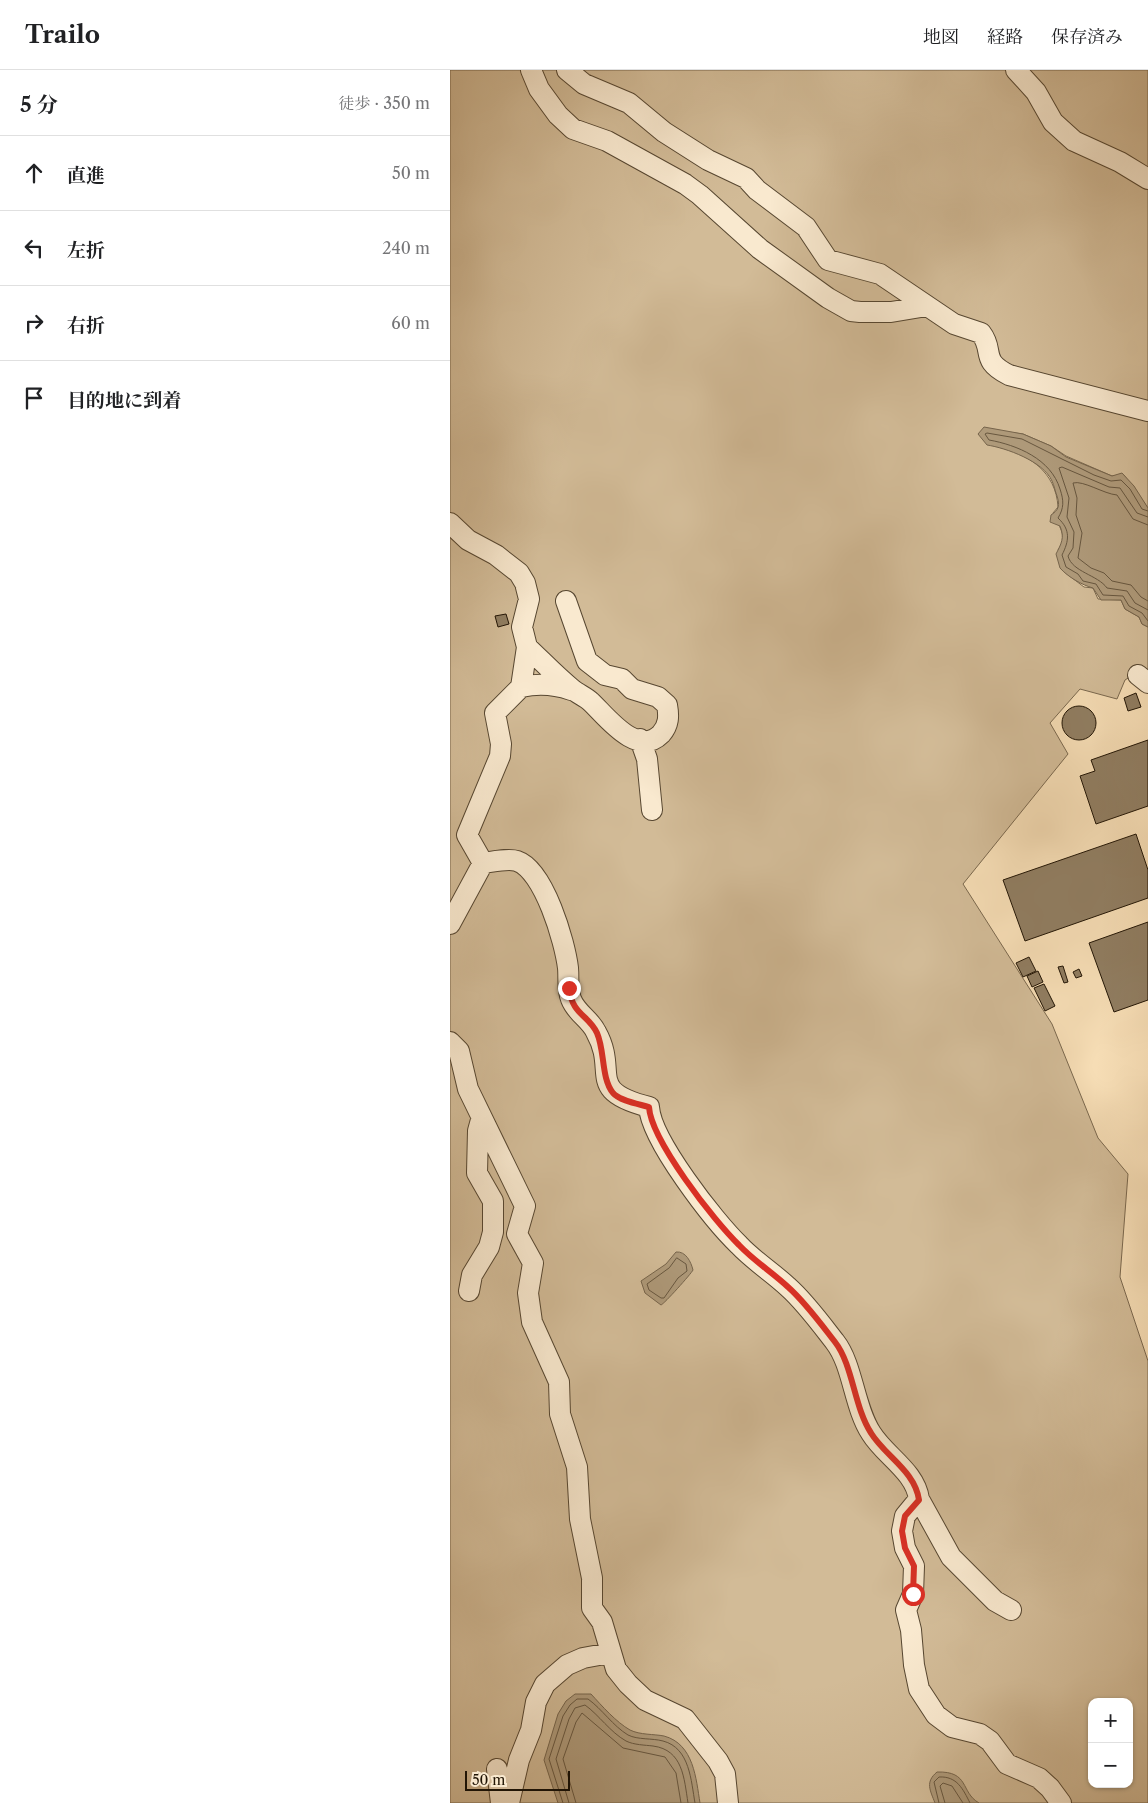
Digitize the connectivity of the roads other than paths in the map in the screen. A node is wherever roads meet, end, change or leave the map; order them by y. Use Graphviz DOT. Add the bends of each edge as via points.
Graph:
graph roads {
  1 [pos="531,70"];
  2 [pos="567,70"];
  3 [pos="1016,70"];
  4 [pos="1040,70"];
  5 [pos="1036,92"];
  6 [pos="1148,179"];
  7 [pos="927,306"];
  8 [pos="1148,411"];
  9 [pos="450,523"];
  10 [pos="566,602"];
  11 [pos="527,647"];
  12 [pos="605,675"];
  13 [pos="521,687"];
  14 [pos="579,694"];
  15 [pos="640,739"];
  16 [pos="652,810"];
  17 [pos="459,837"];
  18 [pos="483,863"];
  19 [pos="450,924"];
  20 [pos="450,1042"];
  21 [pos="481,1120"];
  22 [pos="469,1291"];
  23 [pos="919,1500"];
  24 [pos="1011,1610"];
  25 [pos="610,1652"];
  26 [pos="496,1769"];
  27 [pos="501,1803"];
  28 [pos="509,1803"];
  29 [pos="728,1803"];
  30 [pos="1061,1803"];
  1 -- 7 [label="lane" via="539,89 573,129 607,141 685,184 760,249 828,298 851,311 860,312 891,312"];
  2 -- 7 [label="lane" via="584,84 629,103 664,132 708,160 746,178 806,227 828,260 880,274"];
  3 -- 5 [label="lane"];
  4 -- 5 [label="lane"];
  5 -- 6 [label="lane" via="1053,122 1074,141"];
  7 -- 8 [label="lane" via="954,324 981,333 992,364 1009,375"];
  9 -- 11 [label="lane" via="468,540 496,554 525,583 529,599 522,627"];
  10 -- 12 [label="lane" via="582,653"];
  11 -- 13 [label="lane"];
  11 -- 14 [label="lane"];
  12 -- 14 [label="lane"];
  12 -- 15 [label="lane" via="622,679 632,689 658,697 666,705 668,722 661,734 648,740"];
  13 -- 14 [label="lane" via="556,685"];
  13 -- 17 [label="lane" via="495,713 500,756"];
  14 -- 15 [label="lane" via="615,728"];
  15 -- 16 [label="lane" via="647,759"];
  17 -- 18 [label="lane"];
  18 -- 19 [label="lane"];
  18 -- 23 [label="lane" via="516,861 527,867 551,905 568,968 570,998 577,1012 596,1031 608,1084 615,1095 649,1107 657,1132 692,1188 738,1244 789,1287 837,1344 863,1420 872,1436 905,1471 918,1490"];
  20 -- 21 [label="lane" via="459,1051 468,1089"];
  21 -- 22 [label="lane" via="476,1173 493,1201 493,1232 489,1247 472,1275"];
  21 -- 25 [label="lane" via="525,1206 517,1234 533,1263 528,1292 532,1322 559,1382 560,1414 577,1467 580,1519 592,1578 592,1608 602,1622"];
  23 -- 24 [label="lane" via="951,1557 995,1601"];
  23 -- 30 [label="lane" via="905,1516 902,1531 905,1548 914,1566 913,1594 906,1610 919,1689 936,1715 952,1727 985,1738 1007,1764 1039,1778"];
  25 -- 28 [label="lane" via="567,1665 544,1684 536,1702"];
  25 -- 29 [label="lane" via="616,1669 645,1700 685,1719 725,1774"];
  26 -- 27 [label="lane"];
}
